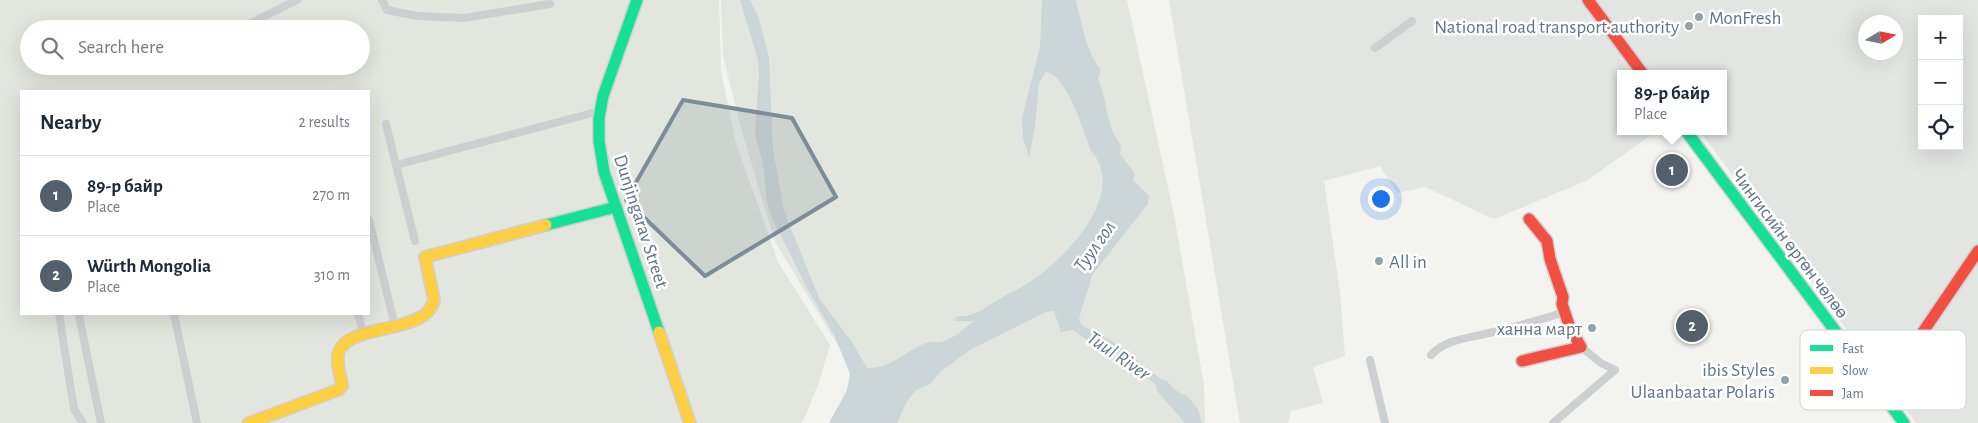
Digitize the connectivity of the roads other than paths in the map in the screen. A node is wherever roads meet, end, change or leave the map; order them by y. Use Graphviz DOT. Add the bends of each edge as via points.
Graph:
graph roads {
  1 [pos="297,0"];
  2 [pos="382,0"];
  3 [pos="637,0"];
  4 [pos="1588,0"];
  5 [pos="550,4"];
  6 [pos="257,20"];
  7 [pos="1412,21"];
  8 [pos="1375,48"];
  9 [pos="1640,70"];
  10 [pos="600,111"];
  11 [pos="386,124"];
  12 [pos="1689,135"];
  13 [pos="396,165"];
  14 [pos="616,207"];
  15 [pos="1529,219"];
  16 [pos="370,224"];
  17 [pos="415,241"];
  18 [pos="1978,251"];
  19 [pos="1565,312"];
  20 [pos="58,315"];
  21 [pos="174,315"];
  22 [pos="358,315"];
  23 [pos="79,316"];
  24 [pos="394,326"];
  25 [pos="1835,330"];
  26 [pos="1924,330"];
  27 [pos="364,335"];
  28 [pos="1581,347"];
  29 [pos="1431,354"];
  30 [pos="1370,360"];
  31 [pos="1522,361"];
  32 [pos="1895,410"];
  33 [pos="83,423"];
  34 [pos="101,423"];
  35 [pos="197,423"];
  36 [pos="249,423"];
  37 [pos="690,423"];
  38 [pos="1385,423"];
  39 [pos="1553,423"];
  40 [pos="1904,423"];
  1 -- 6 [label="street"];
  2 -- 5 [label="street" via="387,10 417,16 464,18"];
  3 -- 10 [label="main road, Dunjingarav Street"];
  4 -- 9 [label="main road"];
  7 -- 8 [label="street"];
  10 -- 13 [label="street"];
  10 -- 14 [label="main road, Dunjingarav Street" via="599,135 604,172"];
  11 -- 13 [label="street"];
  12 -- 25 [label="main road, Чингисийн өргөн чөлөө"];
  13 -- 17 [label="street"];
  14 -- 24 [label="main road" via="425,257 433,306 425,315"];
  14 -- 37 [label="main road, Dunjingarav Street"];
  15 -- 19 [label="main road" via="1547,240"];
  16 -- 24 [label="street"];
  18 -- 26 [label="main road"];
  19 -- 28 [label="main road" via="1573,337"];
  19 -- 29 [label="street" via="1459,339"];
  20 -- 33 [label="street" via="74,409"];
  21 -- 35 [label="street"];
  22 -- 27 [label="street"];
  23 -- 34 [label="street"];
  24 -- 27 [label="main road"];
  27 -- 36 [label="main road" via="342,346 339,352 342,386 338,390"];
  28 -- 31 [label="main road"];
  28 -- 39 [label="street" via="1615,370"];
  30 -- 38 [label="street"];
  32 -- 40 [label="main road, Чингисийн өргөн чөлөө"];
}
